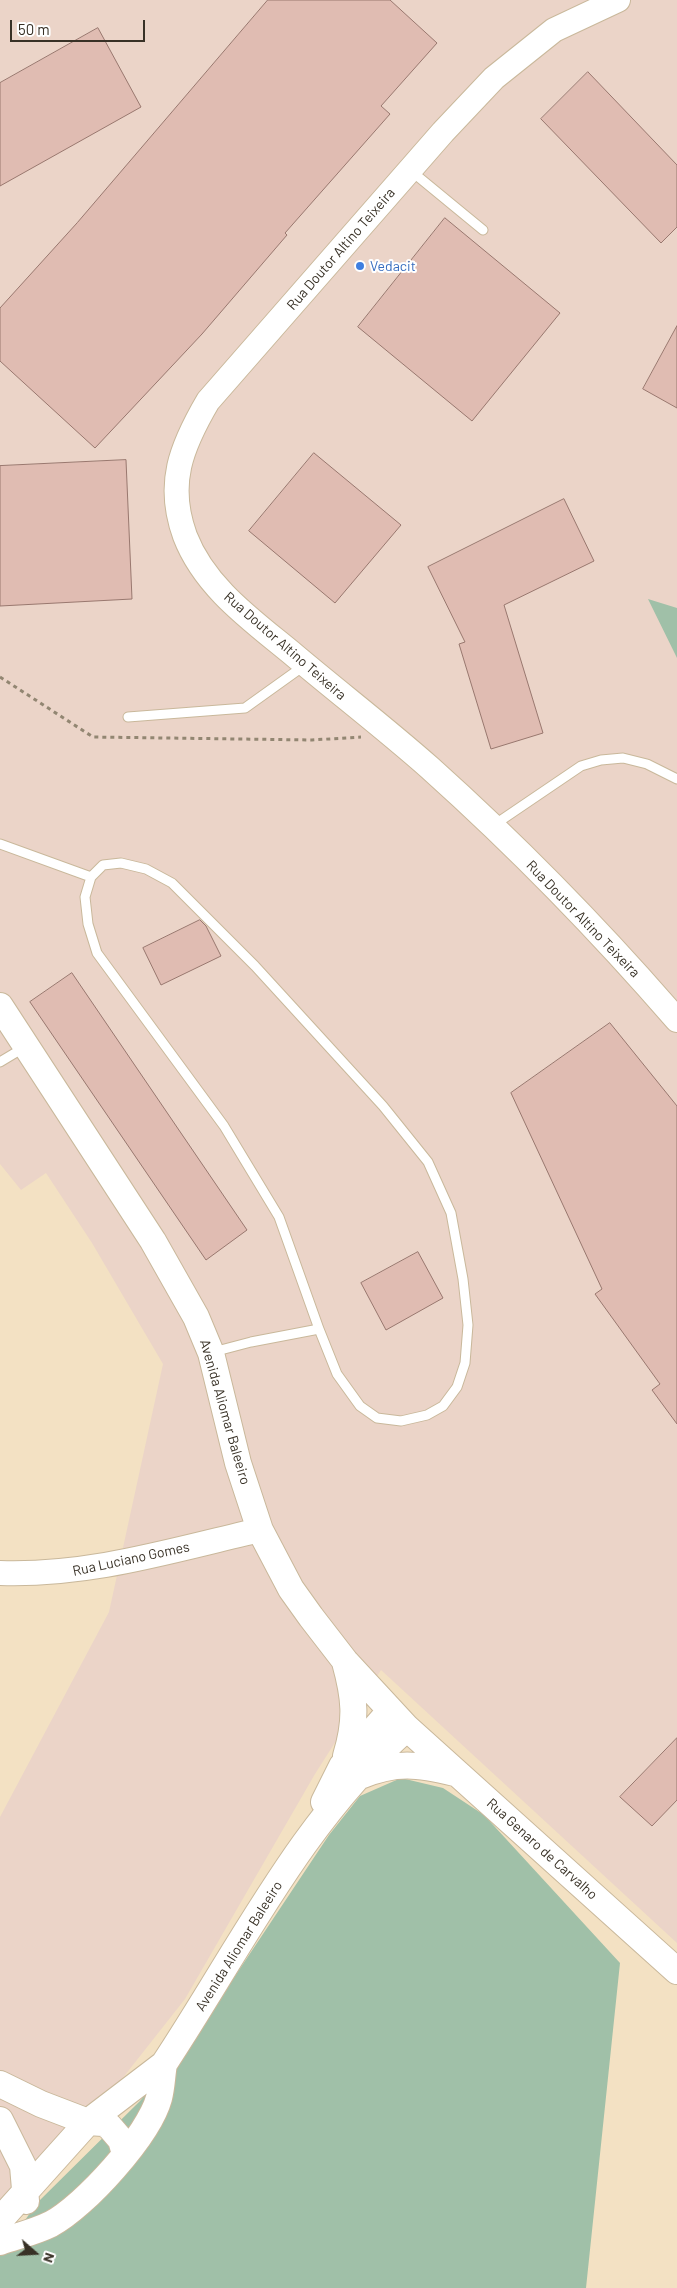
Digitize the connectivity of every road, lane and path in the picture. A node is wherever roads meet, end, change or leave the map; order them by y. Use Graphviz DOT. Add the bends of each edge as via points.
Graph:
graph roads {
  1 [pos="618,0"];
  2 [pos="410,170"];
  3 [pos="483,230"];
  4 [pos="305,664"];
  5 [pos="0,677"];
  6 [pos="128,717"];
  7 [pos="383,729"];
  8 [pos="677,779"];
  9 [pos="492,826"];
  10 [pos="0,844"];
  11 [pos="91,877"];
  12 [pos="0,1006"];
  13 [pos="677,1020"];
  14 [pos="25,1047"];
  15 [pos="0,1062"];
  16 [pos="320,1329"];
  17 [pos="211,1353"];
  18 [pos="260,1530"];
  19 [pos="0,1573"];
  20 [pos="345,1661"];
  21 [pos="398,1720"];
  22 [pos="351,1771"];
  23 [pos="456,1773"];
  24 [pos="677,1971"];
  25 [pos="164,2064"];
  26 [pos="0,2084"];
  27 [pos="0,2120"];
  28 [pos="88,2122"];
  29 [pos="126,2154"];
  30 [pos="27,2188"];
  31 [pos="0,2220"];
  32 [pos="51,2224"];
  33 [pos="0,2242"];
  1 -- 2 [label="street, Rua Doutor Altino Teixeira" via="554,30 523,52 494,78"];
  2 -- 3 [label="lane"];
  2 -- 4 [label="street, Rua Doutor Altino Teixeira" via="208,401 190,432 177,469 176,504 186,537 203,570 232,604"];
  4 -- 6 [label="lane" via="244,708"];
  4 -- 7 [label="street, Rua Doutor Altino Teixeira"];
  5 -- 7 [label="path" via="93,736 312,740 361,737"];
  7 -- 9 [label="street, Rua Doutor Altino Teixeira"];
  8 -- 9 [label="lane" via="647,764 623,758 601,760 582,766"];
  9 -- 13 [label="street, Rua Doutor Altino Teixeira" via="550,880"];
  10 -- 11 [label="lane"];
  11 -- 16 [label="lane" via="84,897 97,953 224,1126 279,1217"];
  11 -- 16 [label="lane" via="103,865 121,863 146,869 172,883 255,966 383,1106 428,1162 452,1213 462,1278 468,1325 465,1363 457,1387 443,1406 427,1415 401,1421 377,1418 360,1406 337,1374"];
  12 -- 14 [label="main road, Avenida Aliomar Baleeiro"];
  14 -- 15 [label="lane"];
  14 -- 17 [label="main road, Avenida Aliomar Baleeiro" via="176,1280"];
  16 -- 17 [label="lane"];
  17 -- 18 [label="main road, Avenida Aliomar Baleeiro" via="238,1463"];
  18 -- 19 [label="street, Rua Luciano Gomes" via="93,1569"];
  18 -- 20 [label="main road, Avenida Aliomar Baleeiro" via="291,1589"];
  20 -- 21 [label="main road, Avenida Aliomar Baleeiro"];
  20 -- 22 [label="main road" via="355,1719"];
  21 -- 22 [label="main road, Avenida Aliomar Baleeiro"];
  21 -- 23 [label="main road, Rua Genaro de Carvalho"];
  22 -- 23 [label="main road" via="397,1765"];
  22 -- 25 [label="main road, Avenida Aliomar Baleeiro"];
  23 -- 24 [label="main road, Rua Genaro de Carvalho"];
  25 -- 28 [label="main road, Avenida Aliomar Baleeiro"];
  25 -- 29 [label="main road, Avenida Aliomar Baleeiro" via="159,2098 147,2126"];
  26 -- 28 [label="main road"];
  27 -- 30 [label="main road" via="19,2154"];
  28 -- 29 [label="main road" via="109,2126 121,2140"];
  28 -- 30 [label="main road, Avenida Aliomar Baleeiro"];
  29 -- 32 [label="main road, Avenida Aliomar Baleeiro" via="82,2200"];
  30 -- 31 [label="main road, Avenida Aliomar Baleeiro"];
  30 -- 32 [label="main road" via="26,2203 30,2212"];
  32 -- 33 [label="main road, Avenida Aliomar Baleeiro"];
}
